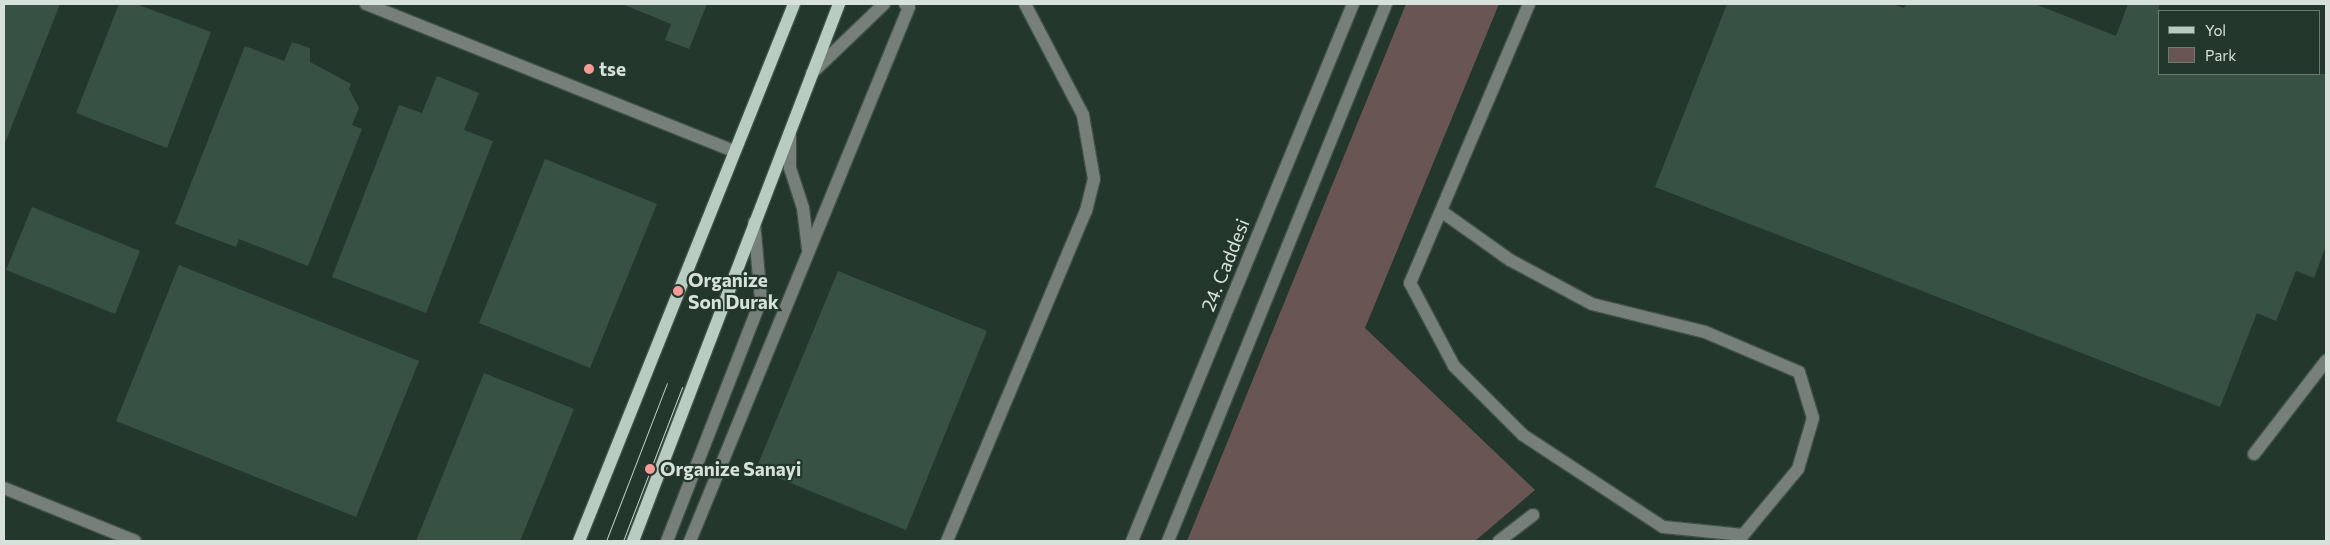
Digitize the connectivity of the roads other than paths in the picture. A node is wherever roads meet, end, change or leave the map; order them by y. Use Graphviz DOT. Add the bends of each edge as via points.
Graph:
graph roads {
  1 [pos="366,4"];
  2 [pos="794,4"];
  3 [pos="839,4"];
  4 [pos="884,4"];
  5 [pos="905,4"];
  6 [pos="1025,4"];
  7 [pos="1353,4"];
  8 [pos="1386,4"];
  9 [pos="1529,4"];
  10 [pos="812,73"];
  11 [pos="790,129"];
  12 [pos="733,151"];
  13 [pos="1441,212"];
  14 [pos="754,219"];
  15 [pos="809,252"];
  16 [pos="2326,361"];
  17 [pos="2254,454"];
  18 [pos="4,488"];
  19 [pos="1533,515"];
  20 [pos="135,541"];
  21 [pos="579,541"];
  22 [pos="633,541"];
  23 [pos="667,541"];
  24 [pos="690,541"];
  25 [pos="948,541"];
  26 [pos="1132,541"];
  27 [pos="1168,541"];
  28 [pos="1499,541"];
  1 -- 12 [label="street"];
  2 -- 12 [label="main road"];
  3 -- 10 [label="main road"];
  4 -- 10 [label="street"];
  5 -- 15 [label="street" via="909,7"];
  6 -- 25 [label="street" via="1083,115 1094,179 1086,211"];
  7 -- 26 [label="street, 24. Caddesi"];
  8 -- 27 [label="street"];
  9 -- 13 [label="street"];
  10 -- 11 [label="main road"];
  11 -- 14 [label="main road"];
  11 -- 15 [label="street" via="790,168 803,208"];
  12 -- 21 [label="main road"];
  13 -- 13 [label="street" via="1410,283 1454,366 1523,435 1663,527 1743,535 1798,469 1813,418 1799,372 1705,332 1592,304 1510,260"];
  14 -- 22 [label="main road"];
  14 -- 23 [label="street" via="761,300"];
  15 -- 24 [label="street"];
  16 -- 17 [label="street"];
  18 -- 20 [label="street"];
  19 -- 28 [label="street"];
}
